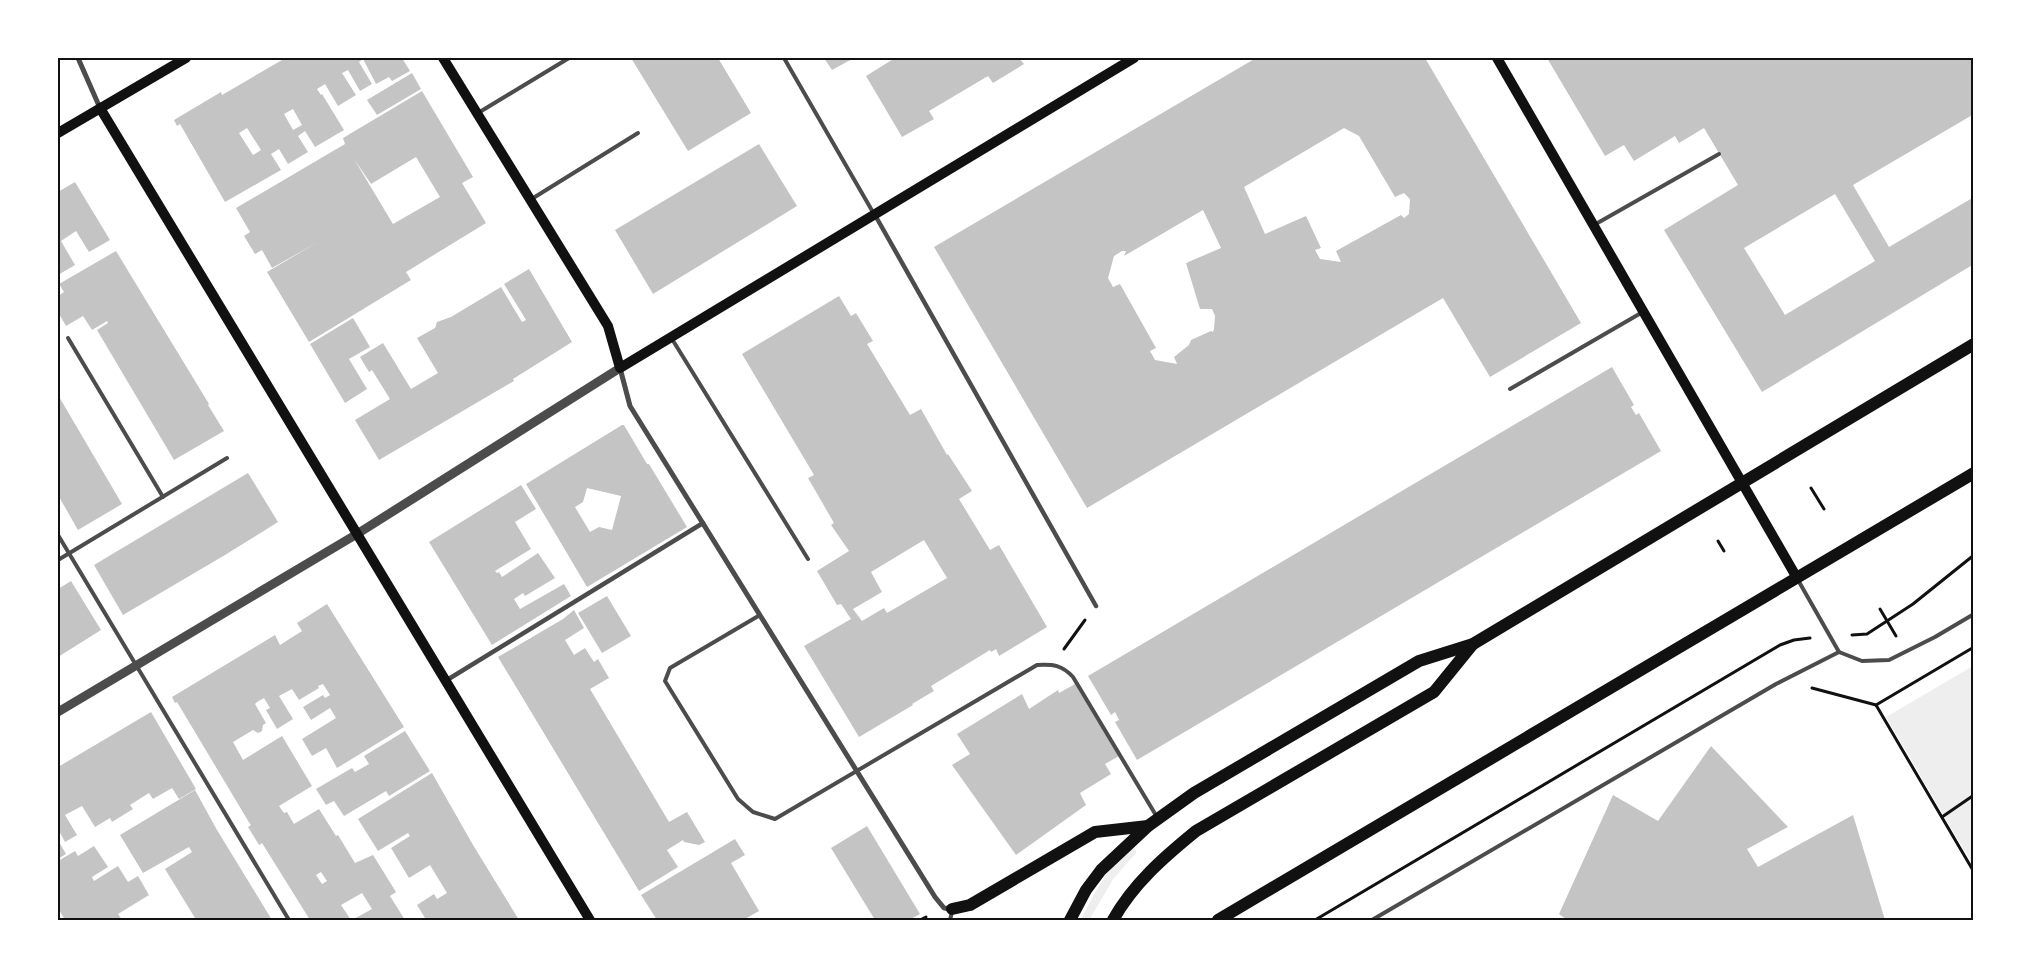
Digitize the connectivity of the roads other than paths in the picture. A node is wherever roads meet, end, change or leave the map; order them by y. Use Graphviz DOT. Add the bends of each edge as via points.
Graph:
graph roads {
  1 [pos="78,58"];
  2 [pos="186,58"];
  3 [pos="444,58"];
  4 [pos="568,58"];
  5 [pos="784,58"];
  6 [pos="1134,58"];
  7 [pos="1497,58"];
  8 [pos="100,108"];
  9 [pos="478,113"];
  10 [pos="58,133"];
  11 [pos="638,133"];
  12 [pos="1719,154"];
  13 [pos="530,200"];
  14 [pos="874,214"];
  15 [pos="1594,225"];
  16 [pos="1643,312"];
  17 [pos="671,337"];
  18 [pos="68,338"];
  19 [pos="1974,344"];
  20 [pos="620,368"];
  21 [pos="1510,389"];
  22 [pos="227,458"];
  23 [pos="1974,473"];
  24 [pos="1741,482"];
  25 [pos="163,497"];
  26 [pos="703,523"];
  27 [pos="357,534"];
  28 [pos="58,536"];
  29 [pos="68,554"];
  30 [pos="808,559"];
  31 [pos="58,560"];
  32 [pos="1797,578"];
  33 [pos="1096,606"];
  34 [pos="1974,614"];
  35 [pos="760,615"];
  36 [pos="1473,644"];
  37 [pos="1839,652"];
  38 [pos="136,666"];
  39 [pos="446,681"];
  40 [pos="58,712"];
  41 [pos="856,770"];
  42 [pos="1153,822"];
  43 [pos="951,915"];
  44 [pos="289,920"];
  45 [pos="590,920"];
  46 [pos="1070,920"];
  47 [pos="1114,920"];
  48 [pos="1218,920"];
  49 [pos="1372,920"];
  1 -- 8 [label="street"];
  2 -- 8 [label="main road"];
  3 -- 9 [label="main road"];
  4 -- 9 [label="lane"];
  5 -- 14 [label="lane"];
  6 -- 14 [label="main road"];
  7 -- 15 [label="main road"];
  8 -- 10 [label="main road"];
  8 -- 27 [label="main road"];
  9 -- 13 [label="main road"];
  11 -- 13 [label="lane"];
  12 -- 15 [label="lane"];
  13 -- 20 [label="main road" via="608,326"];
  14 -- 17 [label="main road"];
  14 -- 33 [label="street"];
  15 -- 16 [label="main road"];
  16 -- 21 [label="lane"];
  16 -- 24 [label="main road"];
  17 -- 20 [label="main road"];
  17 -- 30 [label="lane"];
  18 -- 25 [label="lane"];
  19 -- 24 [label="main road"];
  20 -- 26 [label="street" via="630,406"];
  20 -- 27 [label="street"];
  22 -- 25 [label="lane"];
  23 -- 32 [label="main road"];
  24 -- 32 [label="main road"];
  24 -- 36 [label="main road"];
  25 -- 29 [label="lane"];
  26 -- 35 [label="street"];
  26 -- 39 [label="street"];
  27 -- 38 [label="street"];
  27 -- 39 [label="main road"];
  28 -- 29 [label="lane"];
  29 -- 31 [label="lane"];
  29 -- 38 [label="lane"];
  32 -- 37 [label="lane"];
  32 -- 48 [label="main road"];
  34 -- 37 [label="lane" via="1889,660 1862,661"];
  35 -- 41 [label="street"];
  35 -- 41 [label="lane" via="670,668 665,681 722,774 738,799 753,812 775,818"];
  36 -- 42 [label="main road" via="1418,661 1194,793"];
  36 -- 47 [label="main road" via="1434,692 1196,831 1143,878"];
  37 -- 49 [label="lane" via="1767,689"];
  38 -- 40 [label="street"];
  38 -- 44 [label="lane"];
  39 -- 45 [label="main road"];
  41 -- 42 [label="lane" via="1037,665 1053,664 1065,668 1073,677"];
  41 -- 43 [label="street" via="935,897"];
  42 -- 43 [label="main road" via="1095,832"];
  42 -- 46 [label="main road" via="1100,870"];
}
